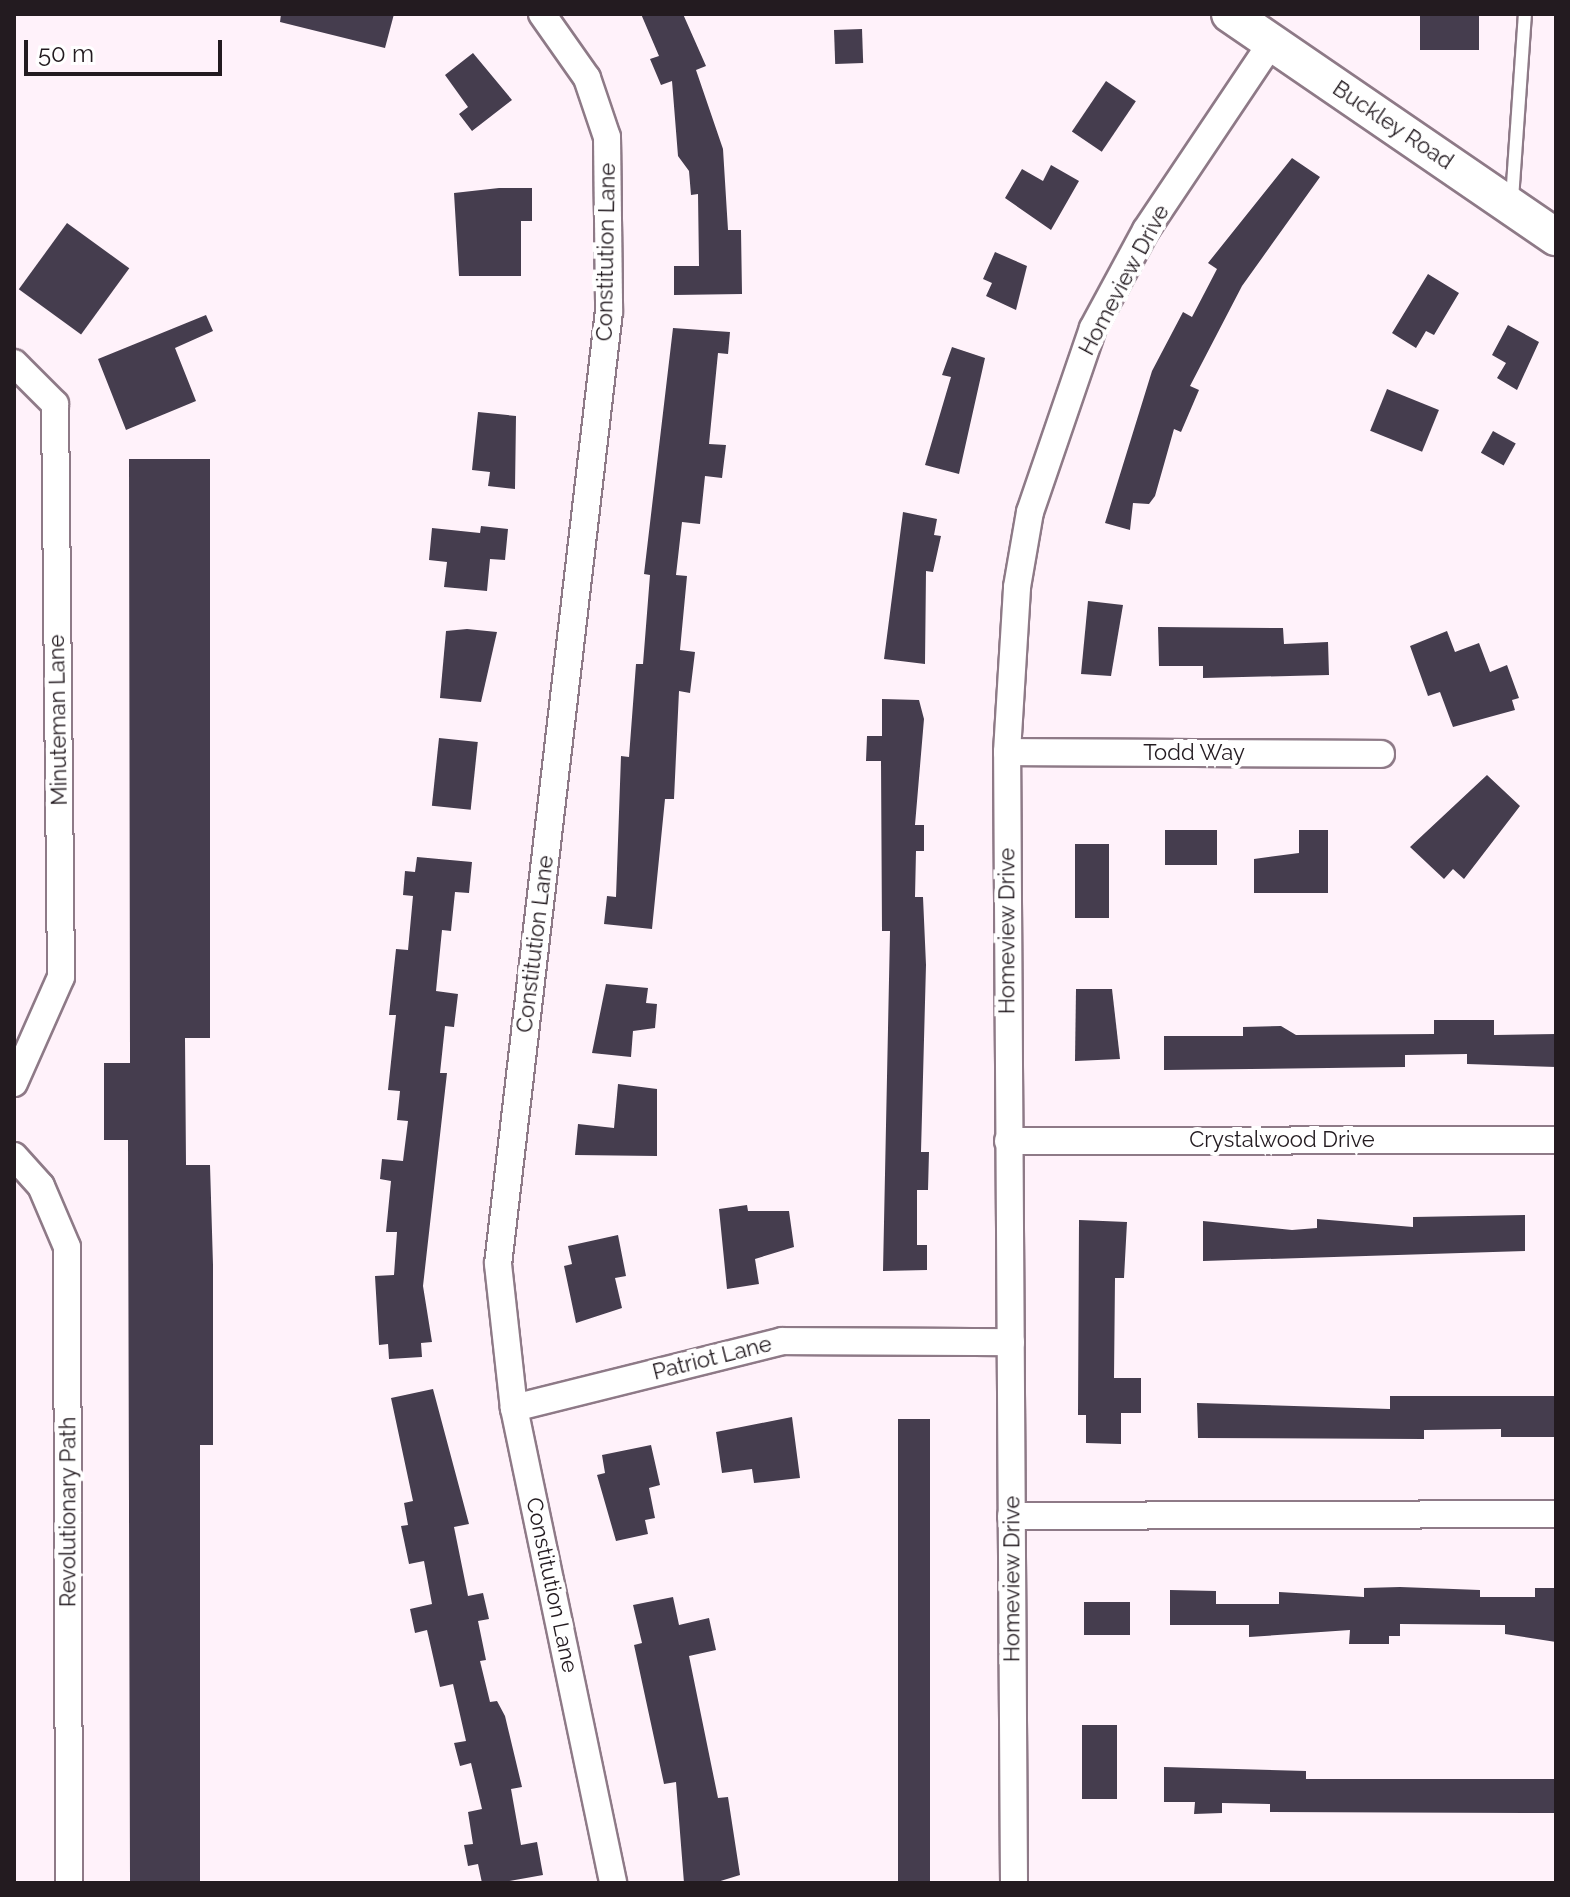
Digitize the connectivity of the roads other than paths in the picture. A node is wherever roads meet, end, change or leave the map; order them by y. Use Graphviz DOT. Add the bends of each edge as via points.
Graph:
graph roads {
  1 [pos="542,14"];
  2 [pos="1230,14"];
  3 [pos="1525,14"];
  4 [pos="1272,42"];
  5 [pos="1511,206"];
  6 [pos="1556,237"];
  7 [pos="14,363"];
  8 [pos="1007,752"];
  9 [pos="1381,754"];
  10 [pos="14,1083"];
  11 [pos="1556,1140"];
  12 [pos="1008,1141"];
  13 [pos="14,1156"];
  14 [pos="1011,1342"];
  15 [pos="514,1408"];
  16 [pos="1556,1514"];
  17 [pos="1011,1516"];
  18 [pos="69,1883"];
  19 [pos="613,1883"];
  20 [pos="1014,1883"];
  1 -- 15 [label="street, Constitution Lane" via="587,78 607,137 609,311 498,1264"];
  2 -- 4 [label="street, Buckley Road"];
  3 -- 5 [label="lane"];
  4 -- 5 [label="street, Buckley Road"];
  4 -- 8 [label="street, Homeview Drive" via="1146,230 1093,328 1063,403 1017,587"];
  5 -- 6 [label="street, Buckley Road"];
  7 -- 10 [label="street, Minuteman Lane" via="55,404 61,977"];
  8 -- 9 [label="street, Todd Way"];
  8 -- 12 [label="street, Homeview Drive"];
  11 -- 12 [label="street, Crystalwood Drive"];
  12 -- 14 [label="street, Homeview Drive"];
  13 -- 18 [label="street, Revolutionary Path" via="41,1186 67,1247"];
  14 -- 15 [label="street, Patriot Lane" via="782,1341"];
  14 -- 17 [label="street, Homeview Drive"];
  15 -- 19 [label="street, Constitution Lane"];
  16 -- 17 [label="street"];
  17 -- 20 [label="street, Homeview Drive"];
}
